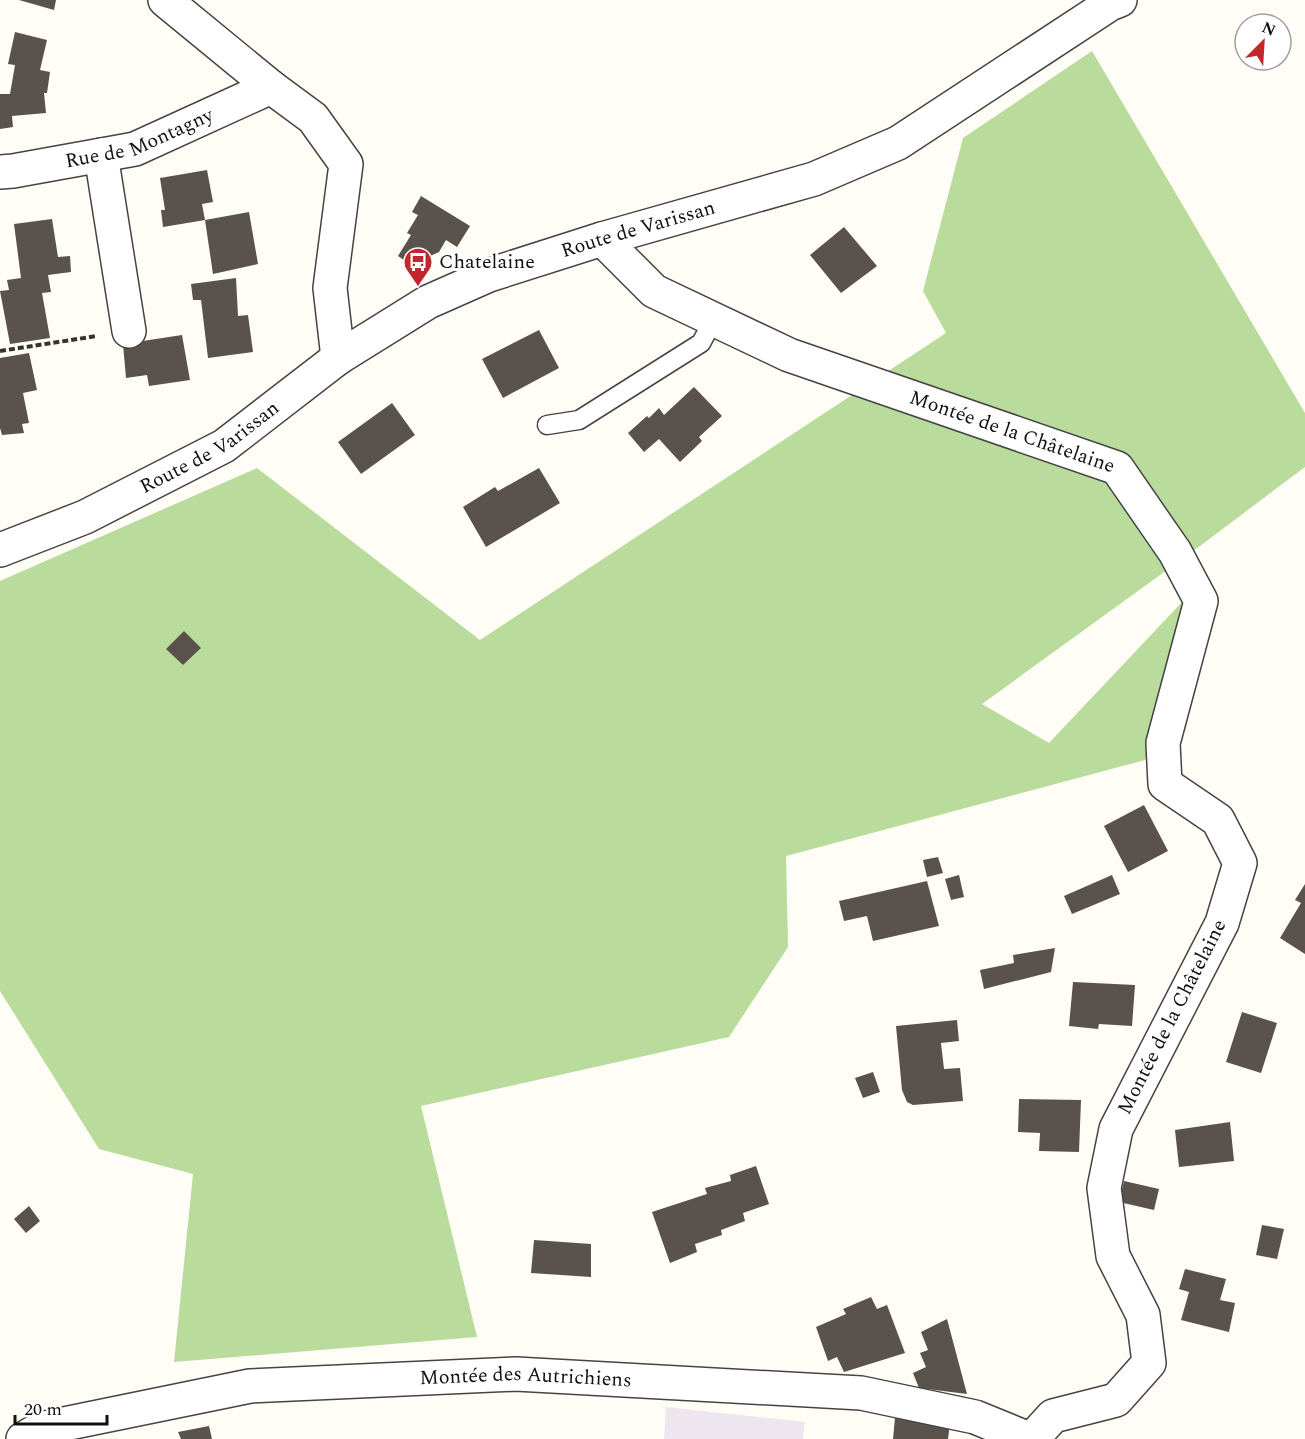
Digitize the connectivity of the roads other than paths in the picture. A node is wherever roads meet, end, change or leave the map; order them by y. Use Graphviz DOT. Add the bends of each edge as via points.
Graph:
graph roads {
  1 [pos="165,0"];
  2 [pos="1120,0"];
  3 [pos="271,87"];
  4 [pos="101,155"];
  5 [pos="0,172"];
  6 [pos="602,239"];
  7 [pos="714,320"];
  8 [pos="129,331"];
  9 [pos="338,358"];
  10 [pos="547,425"];
  11 [pos="0,550"];
  12 [pos="23,1439"];
  13 [pos="1031,1439"];
  1 -- 3 [label="street"];
  2 -- 6 [label="street, Route de Varissan" via="898,143 814,179"];
  3 -- 4 [label="street, Rue de Montagny" via="135,149"];
  3 -- 9 [label="street" via="313,118 346,164 330,288"];
  4 -- 5 [label="street, Rue de Montagny"];
  4 -- 8 [label="street"];
  6 -- 7 [label="street, Montée de la Châtelaine" via="654,291"];
  6 -- 9 [label="street, Route de Varissan" via="489,275 428,302"];
  7 -- 10 [label="lane" via="701,343 579,420"];
  7 -- 13 [label="street, Montée de la Châtelaine" via="789,355 1117,468 1175,552 1201,601 1163,743 1166,784 1218,820 1240,863 1222,923 1116,1129 1104,1188 1113,1256 1143,1315 1149,1363 1116,1400 1053,1416"];
  9 -- 11 [label="street, Route de Varissan" via="224,446 85,517"];
  12 -- 13 [label="street, Montée des Autrichiens" via="40,1429 250,1386 516,1374 861,1393 975,1417"];
}
